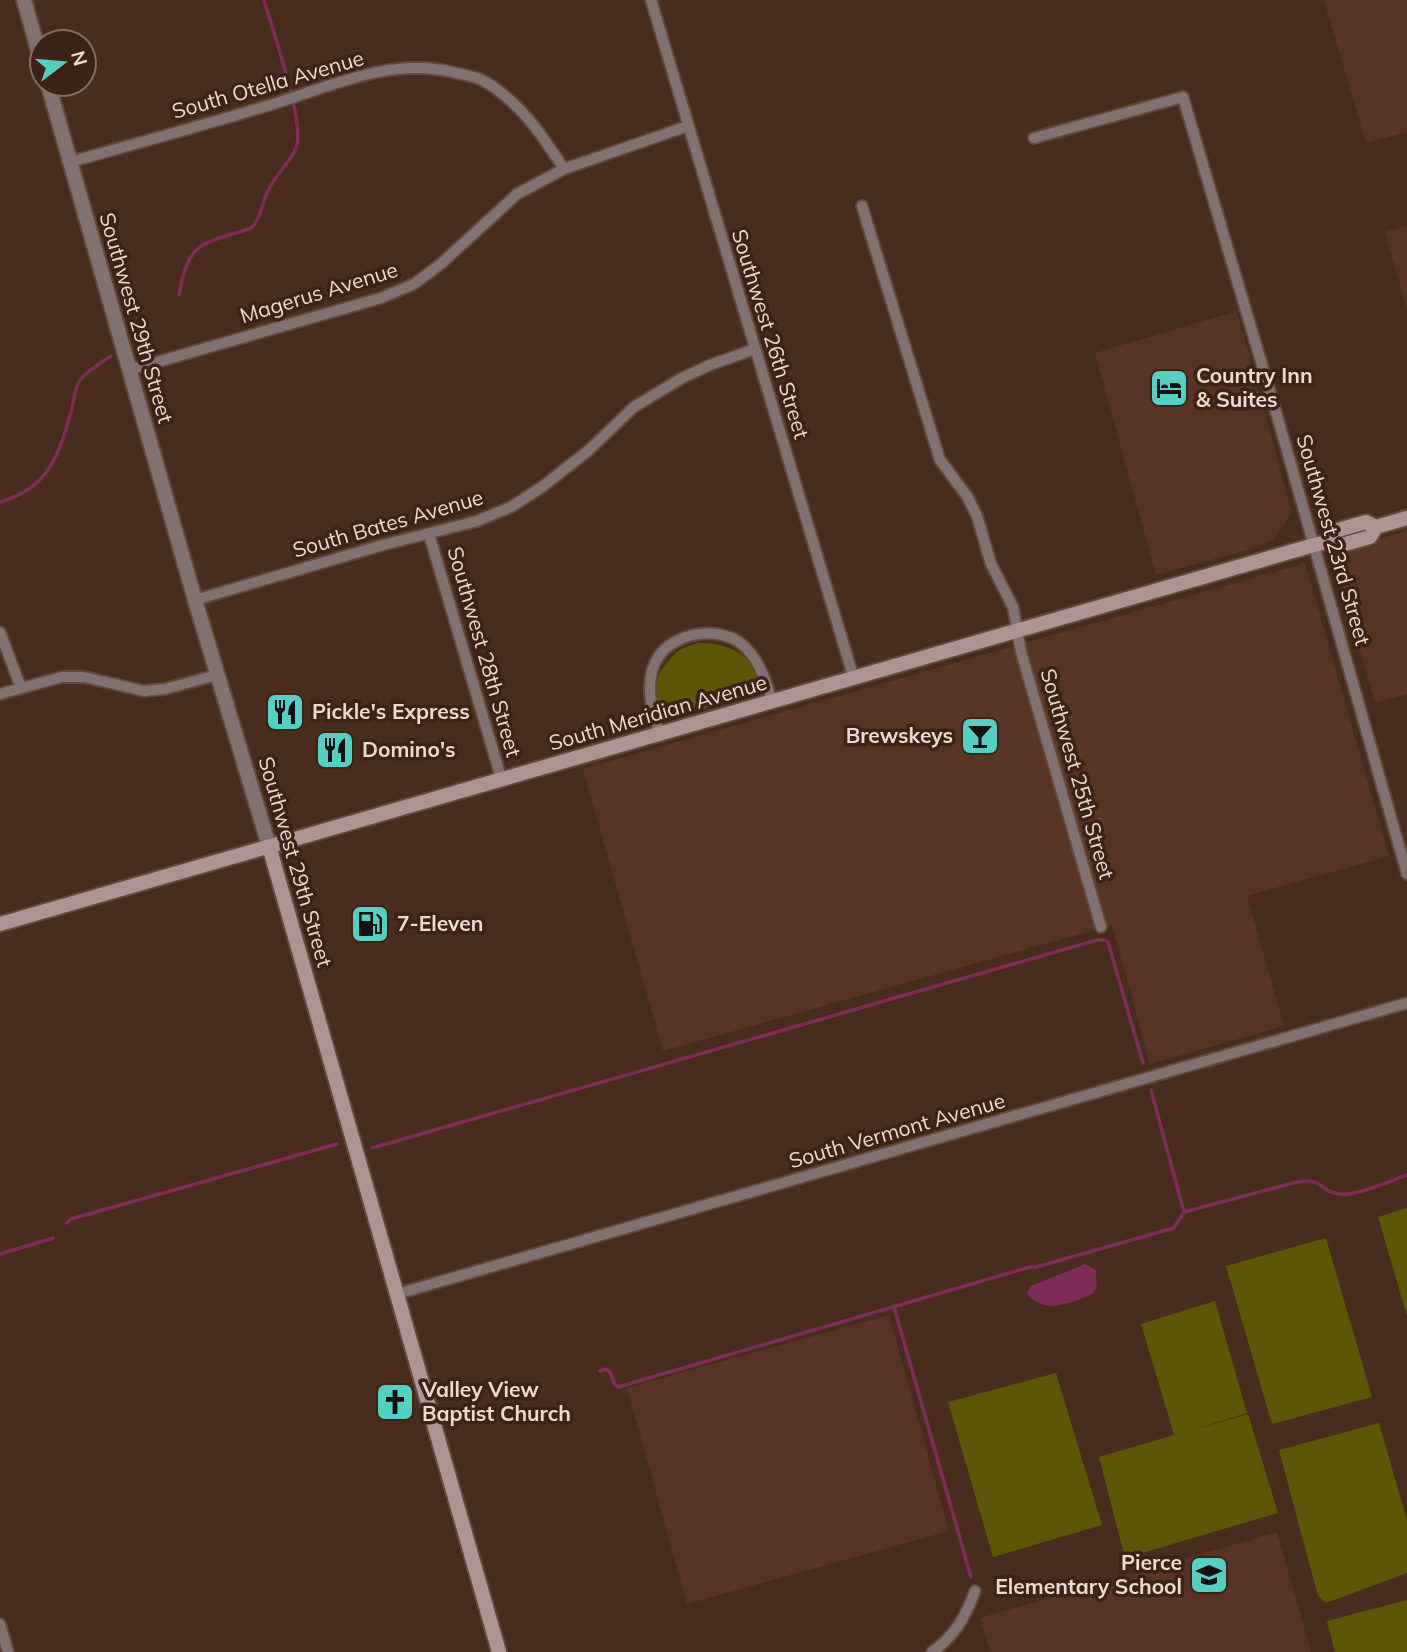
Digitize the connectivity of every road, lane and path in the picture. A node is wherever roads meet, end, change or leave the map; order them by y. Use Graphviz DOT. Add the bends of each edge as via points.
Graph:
graph roads {
  1 [pos="24,0"];
  2 [pos="651,0"];
  3 [pos="32,28"];
  4 [pos="52,98"];
  5 [pos="688,126"];
  6 [pos="1034,138"];
  7 [pos="70,162"];
  8 [pos="564,169"];
  9 [pos="862,206"];
  10 [pos="755,349"];
  11 [pos="129,370"];
  12 [pos="1407,518"];
  13 [pos="429,534"];
  14 [pos="1320,543"];
  15 [pos="195,600"];
  16 [pos="1017,631"];
  17 [pos="0,632"];
  18 [pos="218,675"];
  19 [pos="853,679"];
  20 [pos="21,688"];
  21 [pos="0,694"];
  22 [pos="772,702"];
  23 [pos="661,735"];
  24 [pos="502,781"];
  25 [pos="269,846"];
  26 [pos="1407,874"];
  27 [pos="0,924"];
  28 [pos="1101,927"];
  29 [pos="1407,1003"];
  30 [pos="397,1294"];
  31 [pos="975,1591"];
  32 [pos="0,1623"];
  33 [pos="8,1652"];
  34 [pos="499,1652"];
  35 [pos="932,1652"];
  1 -- 3 [label="street"];
  2 -- 5 [label="street, Southwest 26th Street"];
  4 -- 7 [label="street, Southwest 29th Street"];
  5 -- 8 [label="street, Magerus Avenue"];
  5 -- 10 [label="street, Southwest 26th Street"];
  6 -- 14 [label="street, Southwest 23rd Street" via="1183,97"];
  7 -- 8 [label="street, South Otella Avenue" via="340,80 394,69 439,68 480,79 512,100"];
  7 -- 11 [label="street, Southwest 29th Street"];
  8 -- 11 [label="street, Magerus Avenue" via="517,194 414,284 381,298"];
  9 -- 16 [label="street, Southwest 25th Street" via="940,460 977,516 991,564 1013,607"];
  10 -- 13 [label="street, South Bates Avenue" via="682,378 634,407 589,450 511,507"];
  10 -- 19 [label="street, Southwest 26th Street"];
  11 -- 15 [label="street, Southwest 29th Street"];
  12 -- 14 [label="main road, South Meridian Avenue" via="1376,527 1366,522 1335,531"];
  13 -- 15 [label="street, South Bates Avenue"];
  13 -- 24 [label="street, Southwest 28th Street"];
  14 -- 16 [label="main road, South Meridian Avenue"];
  14 -- 26 [label="street, Southwest 23rd Street"];
  15 -- 18 [label="street, Southwest 29th Street"];
  16 -- 19 [label="main road, South Meridian Avenue"];
  16 -- 28 [label="street, Southwest 25th Street"];
  17 -- 20 [label="street"];
  18 -- 20 [label="street" via="144,691 84,677 62,677"];
  18 -- 25 [label="street, Southwest 29th Street"];
  19 -- 22 [label="main road, South Meridian Avenue"];
  20 -- 21 [label="street"];
  22 -- 23 [label="main road, South Meridian Avenue"];
  22 -- 23 [label="street" via="747,649 731,637 708,633 684,637 659,656 650,681"];
  23 -- 24 [label="main road, South Meridian Avenue"];
  24 -- 25 [label="main road, South Meridian Avenue"];
  25 -- 27 [label="main road, South Meridian Avenue"];
  25 -- 30 [label="main road, Southwest 29th Street"];
  29 -- 30 [label="street, South Vermont Avenue"];
  30 -- 34 [label="main road, Southwest 29th Street"];
  31 -- 35 [label="street" via="974,1606"];
  32 -- 33 [label="street"];
}
